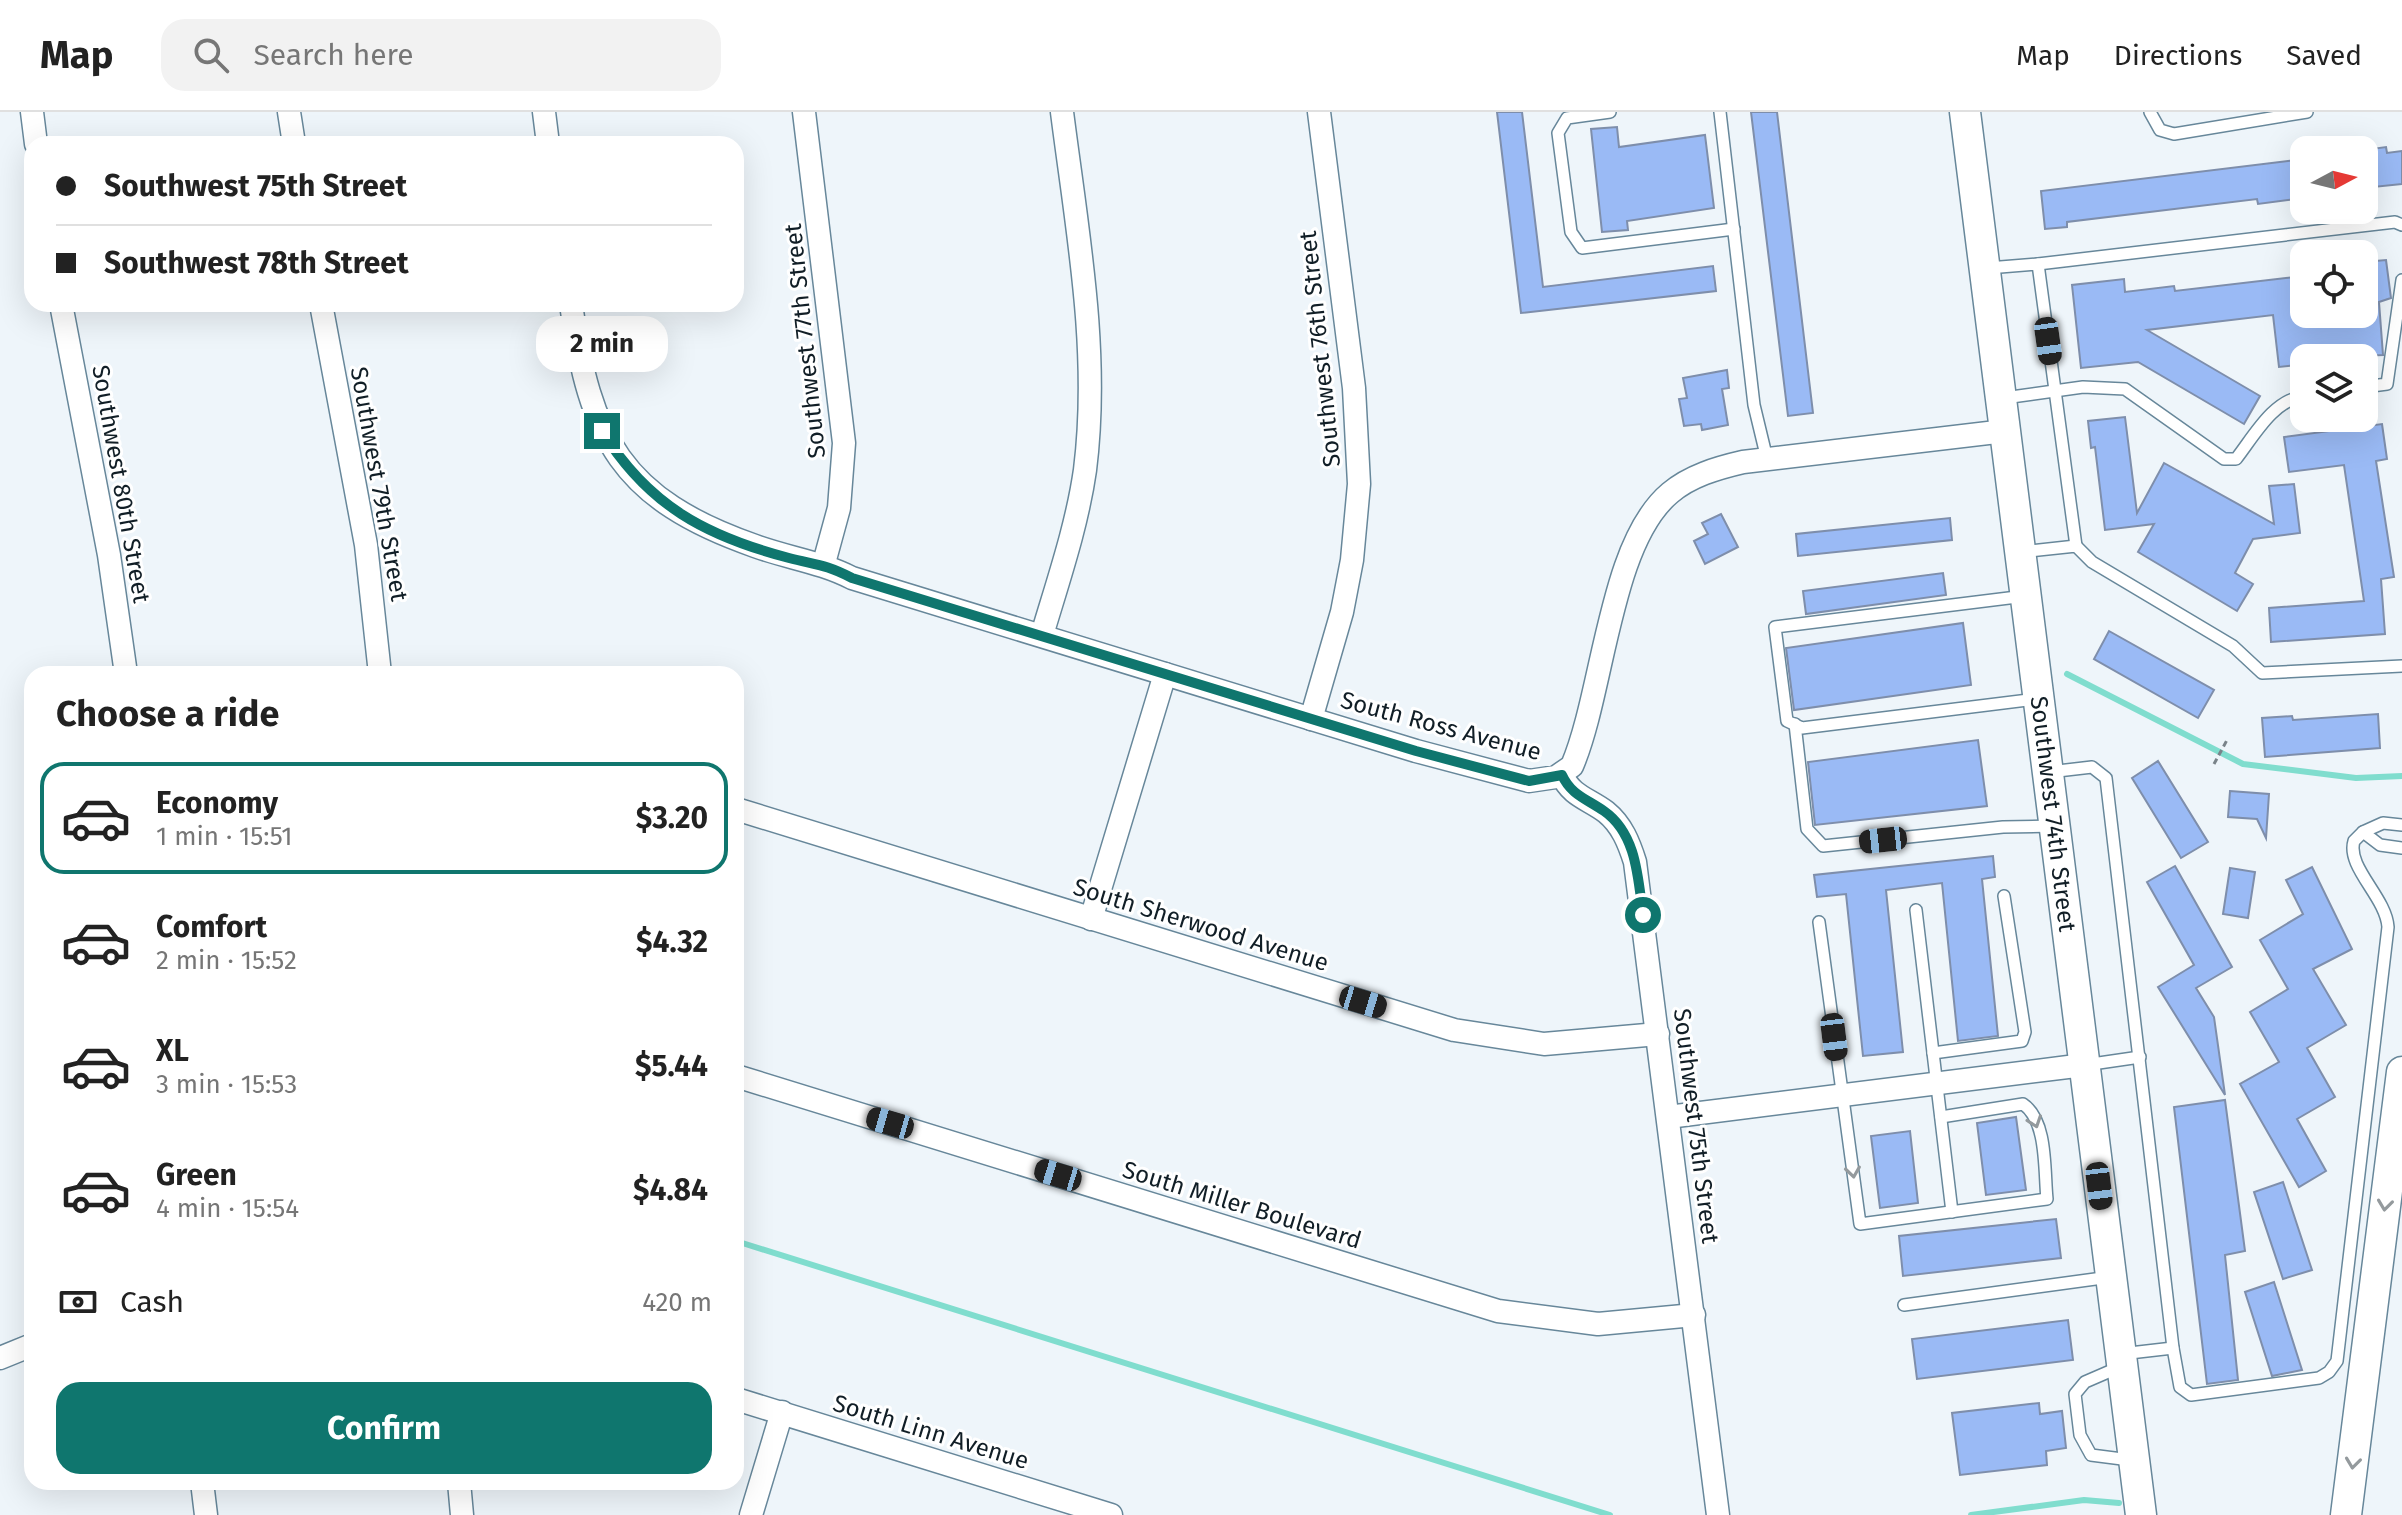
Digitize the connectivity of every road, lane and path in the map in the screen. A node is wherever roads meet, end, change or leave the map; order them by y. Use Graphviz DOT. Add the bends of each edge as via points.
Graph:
graph roads {
  1 [pos="32,112"];
  2 [pos="289,112"];
  3 [pos="544,112"];
  4 [pos="804,112"];
  5 [pos="1062,112"];
  6 [pos="1319,112"];
  7 [pos="1610,112"];
  8 [pos="1720,112"];
  9 [pos="1965,112"];
  10 [pos="2150,112"];
  11 [pos="2307,112"];
  12 [pos="35,136"];
  13 [pos="293,136"];
  14 [pos="547,136"];
  15 [pos="2402,225"];
  16 [pos="1734,229"];
  17 [pos="2038,264"];
  18 [pos="1984,269"];
  19 [pos="2402,280"];
  20 [pos="63,312"];
  21 [pos="322,312"];
  22 [pos="572,312"];
  23 [pos="2378,385"];
  24 [pos="2056,393"];
  25 [pos="2290,398"];
  26 [pos="2001,399"];
  27 [pos="2005,431"];
  28 [pos="1767,459"];
  29 [pos="2076,546"];
  30 [pos="2020,552"];
  31 [pos="824,563"];
  32 [pos="2025,596"];
  33 [pos="1042,635"];
  34 [pos="125,666"];
  35 [pos="379,666"];
  36 [pos="2402,666"];
  37 [pos="1165,674"];
  38 [pos="2038,699"];
  39 [pos="1311,719"];
  40 [pos="1795,724"];
  41 [pos="2227,740"];
  42 [pos="2214,764"];
  43 [pos="2049,772"];
  44 [pos="1562,775"];
  45 [pos="744,811"];
  46 [pos="2402,825"];
  47 [pos="2054,826"];
  48 [pos="2363,832"];
  49 [pos="2402,848"];
  50 [pos="2004,896"];
  51 [pos="1916,910"];
  52 [pos="1091,919"];
  53 [pos="1819,922"];
  54 [pos="1658,1034"];
  55 [pos="1933,1053"];
  56 [pos="2140,1057"];
  57 [pos="2084,1065"];
  58 [pos="2402,1072"];
  59 [pos="744,1078"];
  60 [pos="1936,1083"];
  61 [pos="1841,1095"];
  62 [pos="1668,1117"];
  63 [pos="1941,1117"];
  64 [pos="1952,1212"];
  65 [pos="2111,1277"];
  66 [pos="1904,1305"];
  67 [pos="2358,1309"];
  68 [pos="1694,1315"];
  69 [pos="24,1348"];
  70 [pos="2173,1348"];
  71 [pos="0,1358"];
  72 [pos="2121,1360"];
  73 [pos="744,1401"];
  74 [pos="782,1412"];
  75 [pos="2134,1461"];
  76 [pos="203,1490"];
  77 [pos="460,1490"];
  78 [pos="1047,1506"];
  79 [pos="1718,1511"];
  80 [pos="206,1515"];
  81 [pos="462,1515"];
  82 [pos="751,1515"];
  83 [pos="1111,1515"];
  84 [pos="2141,1515"];
  85 [pos="2346,1515"];
  1 -- 12 [label="street"];
  2 -- 13 [label="street"];
  3 -- 14 [label="street"];
  4 -- 31 [label="street, Southwest 77th Street" via="844,443 840,499"];
  5 -- 33 [label="street" via="1089,335 1089,404 1080,498"];
  6 -- 39 [label="street, Southwest 76th Street" via="1354,388 1359,484 1342,612"];
  7 -- 16 [label="lane" via="1567,118 1558,133 1571,232 1582,248"];
  8 -- 16 [label="lane"];
  9 -- 18 [label="main road, Southwest 74th Street"];
  10 -- 11 [label="lane" via="2160,130 2174,134"];
  15 -- 17 [label="lane"];
  16 -- 28 [label="lane" via="1754,405"];
  17 -- 18 [label="lane"];
  17 -- 24 [label="lane"];
  18 -- 26 [label="main road, Southwest 74th Street"];
  19 -- 23 [label="lane" via="2387,384"];
  20 -- 34 [label="street, Southwest 80th Street"];
  21 -- 35 [label="street, Southwest 79th Street" via="366,545"];
  22 -- 31 [label="street, South Ross Avenue" via="592,410 615,452 645,488 714,532 790,558"];
  24 -- 25 [label="lane" via="2083,387 2125,389 2224,459 2236,459"];
  24 -- 26 [label="lane"];
  24 -- 29 [label="lane"];
  26 -- 27 [label="main road, Southwest 74th Street"];
  27 -- 28 [label="street, South Ross Avenue"];
  27 -- 30 [label="main road, Southwest 74th Street"];
  28 -- 44 [label="street, South Ross Avenue" via="1697,476 1673,490 1648,516 1628,559 1577,752"];
  29 -- 30 [label="lane"];
  29 -- 36 [label="lane" via="2092,562 2233,646 2262,673"];
  30 -- 32 [label="main road, Southwest 74th Street"];
  31 -- 33 [label="street, South Ross Avenue" via="852,578"];
  32 -- 38 [label="main road, Southwest 74th Street"];
  32 -- 40 [label="lane" via="1775,627 1787,721"];
  33 -- 37 [label="street, South Ross Avenue"];
  37 -- 39 [label="street, South Ross Avenue"];
  37 -- 52 [label="street"];
  38 -- 40 [label="lane" via="1802,728"];
  38 -- 43 [label="main road, Southwest 74th Street"];
  39 -- 44 [label="street, South Ross Avenue" via="1529,781"];
  40 -- 47 [label="lane" via="1807,829 1823,846"];
  41 -- 42 [label="path"];
  43 -- 47 [label="main road, Southwest 74th Street"];
  43 -- 56 [label="lane" via="2092,767 2106,778"];
  44 -- 54 [label="street, Southwest 75th Street" via="1574,793 1618,824 1631,848"];
  45 -- 52 [label="street, South Sherwood Avenue"];
  46 -- 48 [label="lane" via="2383,823"];
  47 -- 57 [label="main road, Southwest 74th Street"];
  48 -- 49 [label="lane" via="2380,845"];
  48 -- 67 [label="lane" via="2354,841 2352,856 2384,907 2388,927"];
  50 -- 55 [label="lane" via="2025,1032 2022,1041"];
  51 -- 55 [label="lane"];
  52 -- 54 [label="street, South Sherwood Avenue" via="1467,1032 1544,1044"];
  53 -- 61 [label="lane"];
  54 -- 62 [label="street, Southwest 75th Street"];
  55 -- 60 [label="lane"];
  56 -- 57 [label="lane"];
  56 -- 70 [label="lane"];
  57 -- 60 [label="street"];
  57 -- 65 [label="main road, Southwest 74th Street"];
  58 -- 67 [label="main road, one-way"];
  59 -- 68 [label="street, South Miller Boulevard" via="1498,1311 1598,1324"];
  60 -- 61 [label="street"];
  60 -- 63 [label="lane"];
  61 -- 62 [label="street"];
  61 -- 64 [label="lane, one-way" via="1860,1224"];
  62 -- 68 [label="street, Southwest 75th Street"];
  63 -- 64 [label="lane"];
  63 -- 64 [label="lane, one-way" via="2023,1104 2039,1129 2047,1199"];
  65 -- 66 [label="lane"];
  65 -- 72 [label="main road, Southwest 74th Street"];
  67 -- 70 [label="lane" via="2335,1366 2319,1378 2191,1395 2180,1387"];
  67 -- 85 [label="main road, one-way"];
  68 -- 79 [label="street, Southwest 75th Street"];
  69 -- 71 [label="street"];
  70 -- 72 [label="lane"];
  72 -- 75 [label="main road, Southwest 74th Street"];
  72 -- 75 [label="lane" via="2075,1394 2080,1435 2091,1455"];
  73 -- 74 [label="street, South Linn Avenue"];
  74 -- 78 [label="street, South Linn Avenue"];
  74 -- 82 [label="street"];
  75 -- 84 [label="main road, Southwest 74th Street"];
  76 -- 80 [label="street"];
  77 -- 81 [label="street"];
  78 -- 83 [label="street, South Linn Avenue"];
}
